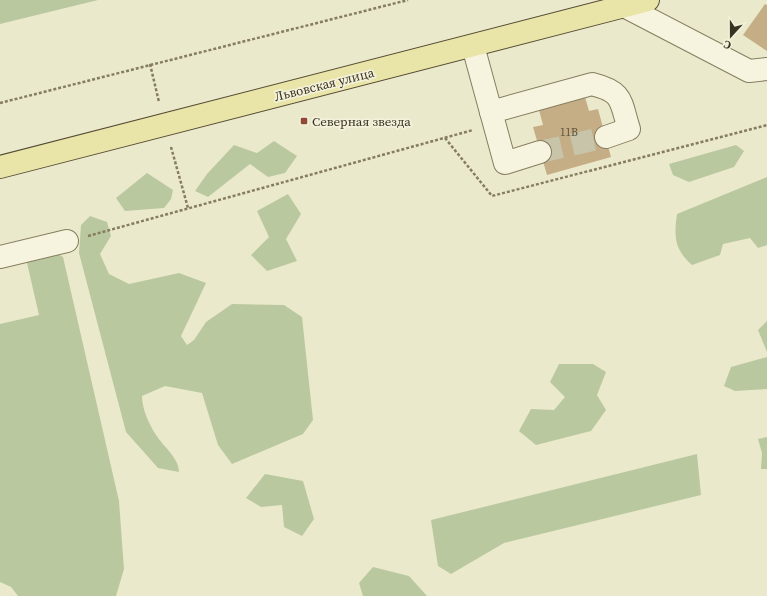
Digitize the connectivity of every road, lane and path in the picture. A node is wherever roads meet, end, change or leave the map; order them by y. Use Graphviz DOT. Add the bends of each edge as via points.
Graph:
graph roads {
  1 [pos="408,0"];
  2 [pos="648,0"];
  3 [pos="624,6"];
  4 [pos="473,46"];
  5 [pos="767,69"];
  6 [pos="0,103"];
  7 [pos="492,118"];
  8 [pos="767,125"];
  9 [pos="606,137"];
  10 [pos="445,138"];
  11 [pos="540,152"];
  12 [pos="0,167"];
  13 [pos="67,242"];
  14 [pos="0,257"];
  1 -- 6 [label="path"];
  2 -- 3 [label="main road, Львовская улица"];
  3 -- 4 [label="main road, Львовская улица"];
  3 -- 5 [label="street" via="749,71"];
  4 -- 7 [label="street"];
  4 -- 12 [label="main road, Львовская улица"];
  7 -- 9 [label="street" via="592,84 608,88 619,96 629,129"];
  7 -- 10 [label="path"];
  7 -- 11 [label="street" via="505,163"];
  8 -- 10 [label="path" via="492,196"];
  10 -- 13 [label="path"];
  13 -- 14 [label="street"];
}
